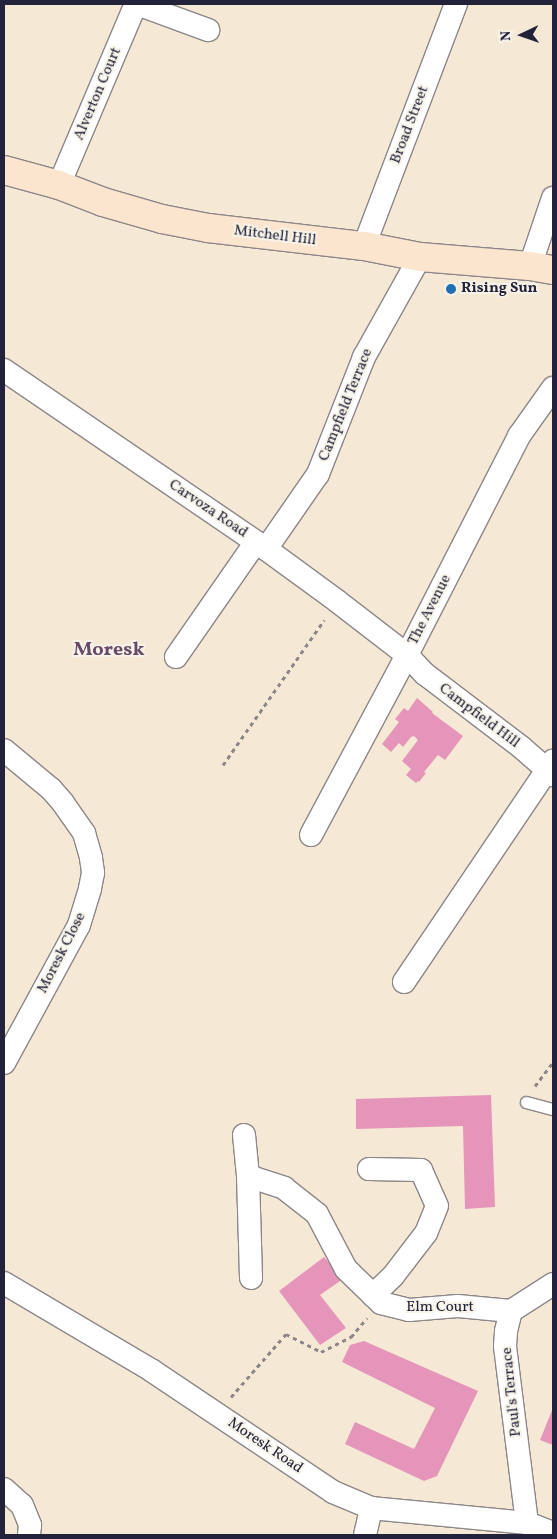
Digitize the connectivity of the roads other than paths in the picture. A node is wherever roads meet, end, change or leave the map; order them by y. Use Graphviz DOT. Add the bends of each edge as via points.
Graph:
graph roads {
  1 [pos="136,4"];
  2 [pos="456,4"];
  3 [pos="208,30"];
  4 [pos="4,170"];
  5 [pos="59,185"];
  6 [pos="553,198"];
  7 [pos="364,246"];
  8 [pos="420,257"];
  9 [pos="542,268"];
  10 [pos="4,370"];
  11 [pos="553,388"];
  12 [pos="261,546"];
  13 [pos="407,655"];
  14 [pos="176,657"];
  15 [pos="4,750"];
  16 [pos="552,769"];
  17 [pos="311,835"];
  18 [pos="404,982"];
  19 [pos="4,1062"];
  20 [pos="528,1097"];
  21 [pos="553,1109"];
  22 [pos="244,1135"];
  23 [pos="369,1169"];
  24 [pos="248,1176"];
  25 [pos="251,1278"];
  26 [pos="4,1283"];
  27 [pos="553,1284"];
  28 [pos="377,1299"];
  29 [pos="511,1311"];
  30 [pos="4,1489"];
  31 [pos="371,1508"];
  32 [pos="527,1523"];
  33 [pos="455,1525"];
  34 [pos="553,1533"];
  35 [pos="29,1535"];
  36 [pos="364,1535"];
  1 -- 3 [label="street, Alverton Court"];
  1 -- 5 [label="street, Alverton Court"];
  2 -- 7 [label="street, Broad Street"];
  4 -- 5 [label="street, Mitchell Hill"];
  5 -- 7 [label="street, Mitchell Hill" via="162,219 208,228"];
  6 -- 9 [label="street"];
  7 -- 8 [label="street, Mitchell Hill"];
  8 -- 9 [label="street, Mitchell Hill"];
  8 -- 12 [label="street, Campfield Terrace" via="364,357 318,474"];
  10 -- 12 [label="street, Carvoza Road"];
  11 -- 13 [label="street, The Avenue" via="520,436"];
  12 -- 13 [label="street, Carvoza Road"];
  12 -- 14 [label="street, Campfield Terrace"];
  13 -- 16 [label="street, Campfield Hill" via="425,674"];
  13 -- 17 [label="street, The Avenue"];
  15 -- 19 [label="street, Moresk Close" via="63,803 84,834 92,873 79,925"];
  16 -- 18 [label="street"];
  20 -- 21 [label="lane"];
  22 -- 24 [label="street"];
  23 -- 28 [label="street" via="421,1170 437,1206 426,1233"];
  24 -- 25 [label="street"];
  24 -- 28 [label="street, Elm Court" via="284,1188 317,1214 346,1269"];
  26 -- 31 [label="street, Moresk Road" via="151,1370 333,1492"];
  27 -- 29 [label="street"];
  28 -- 29 [label="street, Elm Court" via="409,1310 458,1306"];
  29 -- 32 [label="street, Paul's Terrace" via="505,1346"];
  30 -- 35 [label="street" via="22,1505 30,1525"];
  31 -- 33 [label="street, Moresk Road"];
  31 -- 36 [label="street"];
  32 -- 33 [label="street, Moresk Road"];
  32 -- 34 [label="street, Moresk Road"];
}
